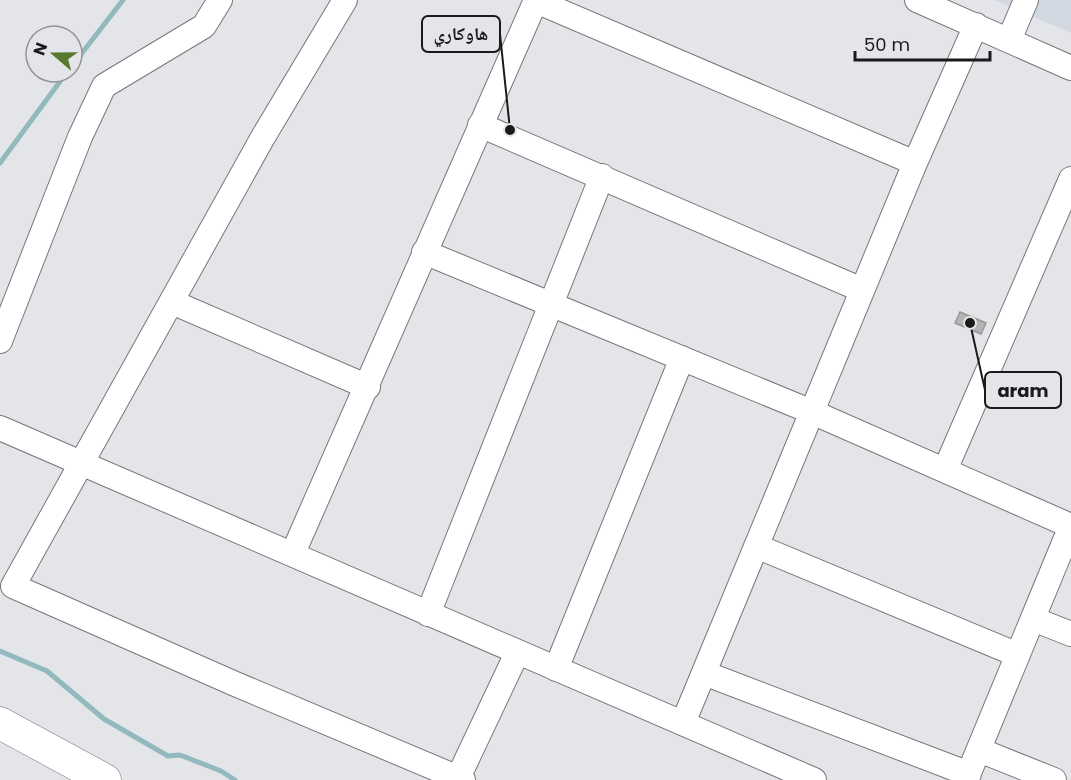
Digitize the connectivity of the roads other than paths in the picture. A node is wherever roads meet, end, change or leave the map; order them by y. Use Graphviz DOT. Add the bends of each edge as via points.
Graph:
graph roads {
  1 [pos="220,0"];
  2 [pos="345,0"];
  3 [pos="917,0"];
  4 [pos="1026,0"];
  5 [pos="536,1"];
  6 [pos="976,25"];
  7 [pos="1009,40"];
  8 [pos="1071,68"];
  9 [pos="480,125"];
  10 [pos="915,163"];
  11 [pos="602,176"];
  12 [pos="1071,179"];
  13 [pos="424,252"];
  14 [pos="862,290"];
  15 [pos="172,302"];
  16 [pos="551,304"];
  17 [pos="0,341"];
  18 [pos="682,358"];
  19 [pos="368,387"];
  20 [pos="812,412"];
  21 [pos="0,428"];
  22 [pos="82,464"];
  23 [pos="945,470"];
  24 [pos="1071,526"];
  25 [pos="756,546"];
  26 [pos="292,553"];
  27 [pos="428,614"];
  28 [pos="1033,619"];
  29 [pos="1071,634"];
  30 [pos="517,652"];
  31 [pos="1018,655"];
  32 [pos="556,669"];
  33 [pos="704,673"];
  34 [pos="0,723"];
  35 [pos="683,723"];
  36 [pos="979,750"];
  37 [pos="968,777"];
  38 [pos="460,779"];
  39 [pos="105,780"];
  40 [pos="814,780"];
  41 [pos="1054,780"];
  1 -- 17 [label="street" via="204,26 104,86"];
  2 -- 15 [label="street" via="263,137"];
  3 -- 6 [label="street"];
  4 -- 7 [label="street"];
  5 -- 9 [label="street"];
  5 -- 10 [label="street"];
  6 -- 7 [label="street"];
  6 -- 10 [label="street"];
  7 -- 8 [label="street"];
  9 -- 11 [label="street"];
  9 -- 13 [label="street"];
  10 -- 14 [label="street"];
  11 -- 14 [label="street"];
  11 -- 16 [label="street"];
  12 -- 23 [label="street"];
  13 -- 16 [label="street"];
  13 -- 19 [label="street"];
  14 -- 20 [label="street"];
  15 -- 19 [label="street"];
  15 -- 22 [label="street"];
  16 -- 18 [label="street"];
  16 -- 27 [label="street"];
  18 -- 20 [label="street"];
  18 -- 32 [label="street"];
  19 -- 26 [label="street"];
  20 -- 23 [label="street"];
  20 -- 25 [label="street"];
  21 -- 22 [label="street"];
  22 -- 26 [label="street"];
  22 -- 38 [label="street" via="13,586"];
  23 -- 24 [label="street"];
  24 -- 28 [label="street"];
  25 -- 31 [label="street"];
  25 -- 33 [label="street"];
  26 -- 27 [label="street"];
  27 -- 30 [label="street"];
  28 -- 29 [label="street"];
  28 -- 31 [label="street"];
  30 -- 32 [label="street"];
  30 -- 38 [label="street"];
  31 -- 36 [label="street"];
  32 -- 35 [label="street"];
  33 -- 35 [label="street"];
  33 -- 37 [label="street"];
  34 -- 39 [label="main road"];
  35 -- 40 [label="street"];
  36 -- 37 [label="street"];
  36 -- 41 [label="street"];
}
